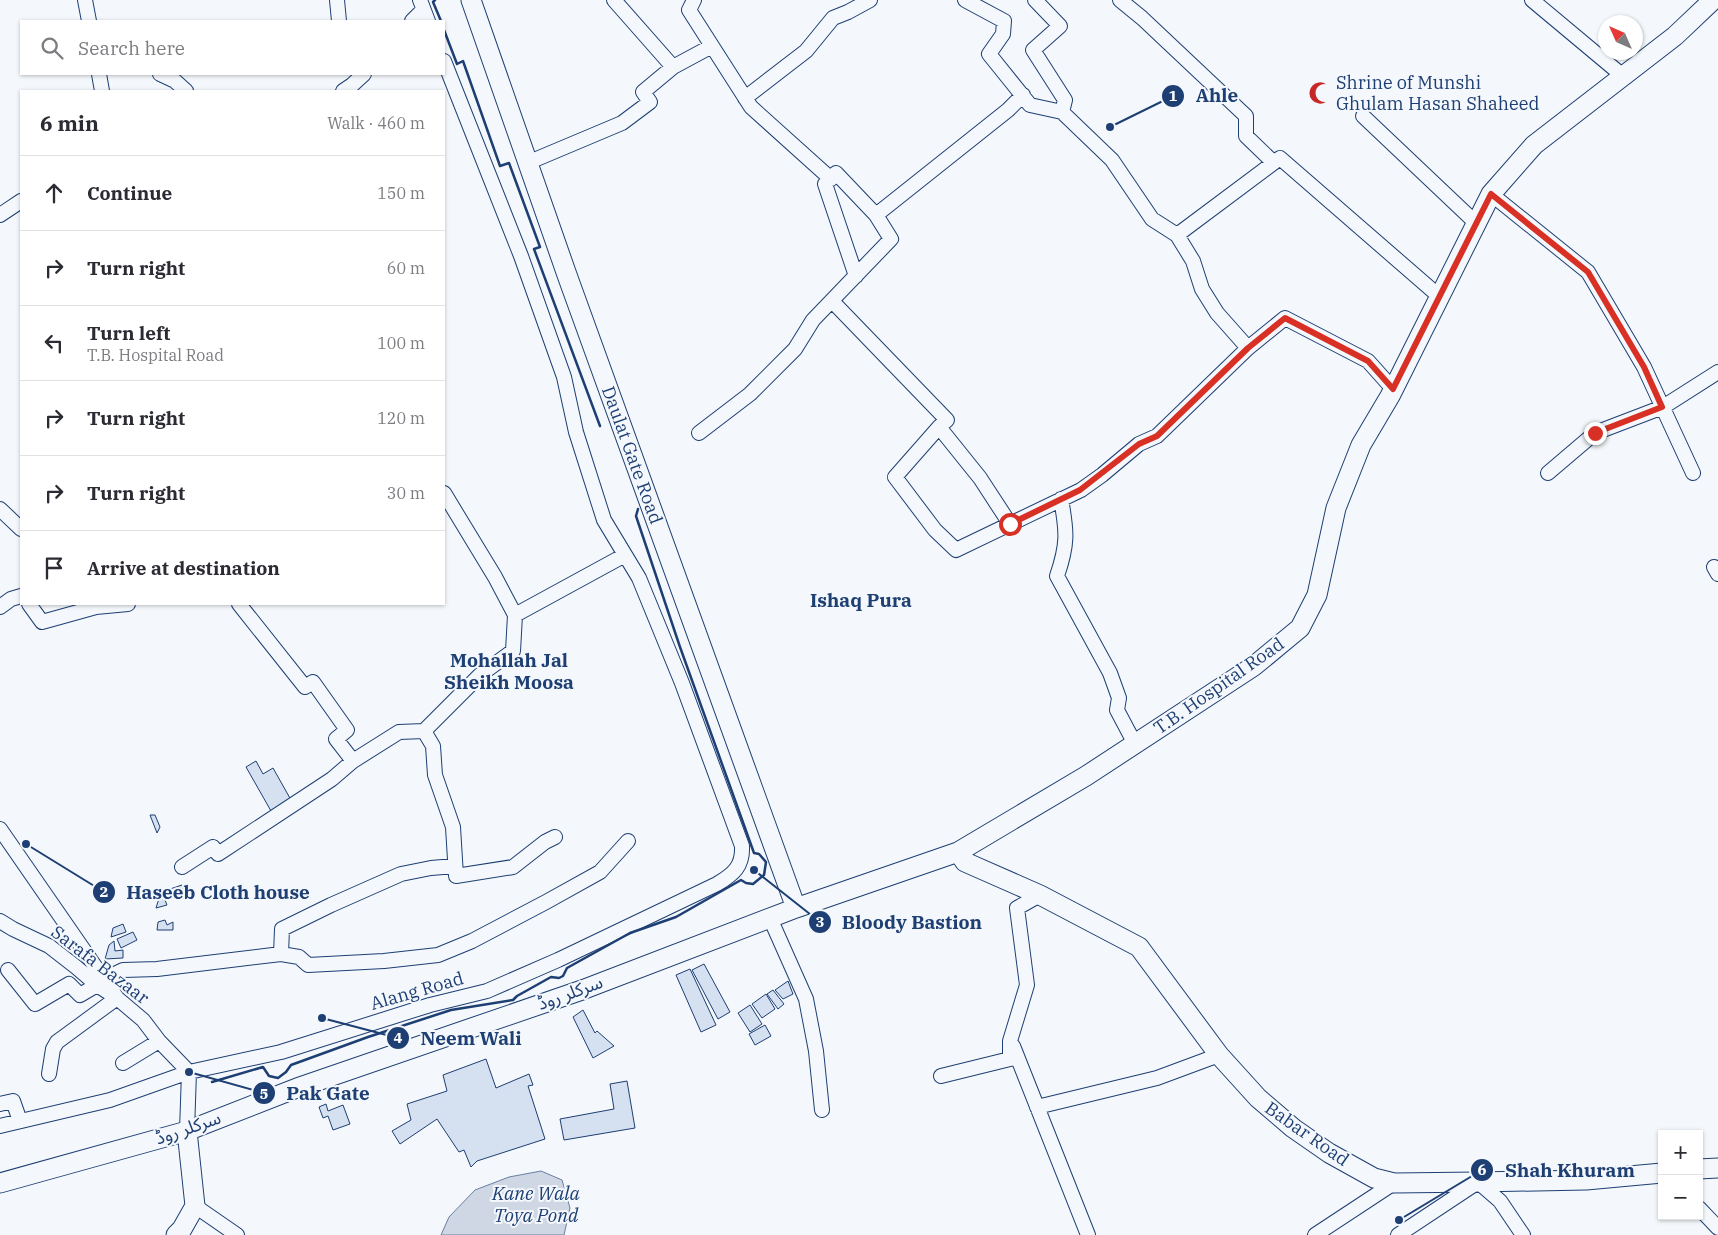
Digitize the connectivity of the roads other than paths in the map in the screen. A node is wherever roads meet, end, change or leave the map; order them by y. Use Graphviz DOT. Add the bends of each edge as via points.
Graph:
graph roads {
  1 [pos="85,0"];
  2 [pos="337,0"];
  3 [pos="471,0"];
  4 [pos="614,0"];
  5 [pos="694,0"];
  6 [pos="870,0"];
  7 [pos="966,0"];
  8 [pos="1035,0"];
  9 [pos="1120,0"];
  10 [pos="1532,0"];
  11 [pos="1712,0"];
  12 [pos="424,10"];
  13 [pos="89,20"];
  14 [pos="339,20"];
  15 [pos="413,20"];
  16 [pos="712,46"];
  17 [pos="445,64"];
  18 [pos="673,67"];
  19 [pos="99,75"];
  20 [pos="162,75"];
  21 [pos="362,75"];
  22 [pos="1623,76"];
  23 [pos="348,83"];
  24 [pos="102,90"];
  25 [pos="185,90"];
  26 [pos="1023,95"];
  27 [pos="745,98"];
  28 [pos="1062,112"];
  29 [pos="1363,116"];
  30 [pos="1273,162"];
  31 [pos="527,163"];
  32 [pos="831,178"];
  33 [pos="1491,194"];
  34 [pos="20,202"];
  35 [pos="0,215"];
  36 [pos="876,216"];
  37 [pos="1476,224"];
  38 [pos="1177,235"];
  39 [pos="856,276"];
  40 [pos="1440,297"];
  41 [pos="832,301"];
  42 [pos="1248,348"];
  43 [pos="1718,372"];
  44 [pos="1393,389"];
  45 [pos="1662,407"];
  46 [pos="939,427"];
  47 [pos="699,433"];
  48 [pos="1548,473"];
  49 [pos="1693,473"];
  50 [pos="445,495"];
  51 [pos="1061,499"];
  52 [pos="0,509"];
  53 [pos="1010,524"];
  54 [pos="20,528"];
  55 [pos="625,555"];
  56 [pos="20,596"];
  57 [pos="29,605"];
  58 [pos="117,605"];
  59 [pos="240,605"];
  60 [pos="0,607"];
  61 [pos="515,615"];
  62 [pos="424,731"];
  63 [pos="1135,744"];
  64 [pos="353,762"];
  65 [pos="0,829"];
  66 [pos="555,837"];
  67 [pos="628,841"];
  68 [pos="958,852"];
  69 [pos="455,866"];
  70 [pos="182,867"];
  71 [pos="1040,894"];
  72 [pos="796,908"];
  73 [pos="770,918"];
  74 [pos="0,921"];
  75 [pos="281,954"];
  76 [pos="8,970"];
  77 [pos="100,982"];
  78 [pos="117,998"];
  79 [pos="159,1041"];
  80 [pos="1010,1041"];
  81 [pos="1219,1055"];
  82 [pos="123,1064"];
  83 [pos="189,1072"];
  84 [pos="50,1074"];
  85 [pos="940,1076"];
  86 [pos="1,1101"];
  87 [pos="1037,1107"];
  88 [pos="822,1110"];
  89 [pos="20,1121"];
  90 [pos="0,1126"];
  91 [pos="187,1131"];
  92 [pos="1718,1168"];
  93 [pos="1703,1170"];
  94 [pos="1658,1172"];
  95 [pos="1478,1182"];
  96 [pos="0,1183"];
  97 [pos="1394,1183"];
  98 [pos="195,1206"];
  99 [pos="1703,1212"];
  100 [pos="1718,1228"];
  101 [pos="181,1233"];
  102 [pos="237,1235"];
  103 [pos="1088,1235"];
  104 [pos="1315,1235"];
  105 [pos="1398,1235"];
  106 [pos="1523,1235"];
  1 -- 13 [label="street"];
  2 -- 14 [label="street"];
  3 -- 31 [label="main road, Daulat Gate Road"];
  4 -- 18 [label="street"];
  5 -- 16 [label="street" via="689,10"];
  6 -- 27 [label="street" via="833,18 806,50"];
  7 -- 26 [label="street" via="1004,21 1003,34 989,54"];
  8 -- 28 [label="street" via="1060,26 1033,50 1065,100"];
  9 -- 30 [label="street" via="1246,116 1246,136"];
  10 -- 22 [label="street"];
  11 -- 22 [label="main road, T.B. Hospital Road" via="1675,36"];
  12 -- 15 [label="street"];
  16 -- 18 [label="street"];
  16 -- 27 [label="street"];
  17 -- 55 [label="street" via="521,256 564,377 576,432 604,520"];
  18 -- 31 [label="street" via="643,92 650,102 622,123"];
  19 -- 24 [label="street"];
  20 -- 25 [label="street"];
  21 -- 23 [label="street"];
  22 -- 33 [label="main road, T.B. Hospital Road" via="1534,145"];
  26 -- 28 [label="street" via="1030,105"];
  26 -- 36 [label="street"];
  27 -- 32 [label="street" via="751,107"];
  28 -- 38 [label="street" via="1112,160 1152,219"];
  29 -- 37 [label="street"];
  30 -- 38 [label="street"];
  30 -- 40 [label="street" via="1280,158"];
  31 -- 72 [label="main road, Daulat Gate Road"];
  32 -- 36 [label="street" via="836,174"];
  32 -- 39 [label="street" via="825,184"];
  33 -- 37 [label="main road, T.B. Hospital Road"];
  33 -- 45 [label="street" via="1588,272 1644,367"];
  34 -- 35 [label="street"];
  36 -- 39 [label="street" via="891,239"];
  37 -- 40 [label="main road, T.B. Hospital Road"];
  38 -- 42 [label="street" via="1193,261 1202,289 1212,305"];
  39 -- 41 [label="street"];
  40 -- 44 [label="main road, T.B. Hospital Road"];
  41 -- 46 [label="street" via="947,420"];
  41 -- 47 [label="street" via="813,320 795,349 756,388"];
  42 -- 44 [label="street" via="1285,318 1368,361"];
  42 -- 51 [label="street" via="1157,436 1139,444 1080,490"];
  43 -- 45 [label="street"];
  44 -- 63 [label="main road, T.B. Hospital Road" via="1361,445 1336,508 1317,595 1300,628 1254,666"];
  45 -- 48 [label="street" via="1595,433"];
  45 -- 49 [label="street"];
  46 -- 53 [label="street" via="980,478"];
  46 -- 53 [label="street" via="894,477 935,530 956,550"];
  50 -- 61 [label="street"];
  51 -- 53 [label="street"];
  51 -- 63 [label="street" via="1066,527 1065,553 1057,576 1110,673 1119,698 1116,710"];
  52 -- 54 [label="street"];
  55 -- 61 [label="street"];
  55 -- 83 [label="street, Alang Road" via="639,578 682,683 735,828 742,851 738,868 717,884 487,991 430,1005 281,1052"];
  56 -- 60 [label="street"];
  57 -- 58 [label="street" via="42,622 96,607"];
  59 -- 64 [label="street" via="305,687 313,682 347,730 336,739"];
  61 -- 62 [label="street" via="513,651 480,674"];
  62 -- 64 [label="street" via="399,732"];
  62 -- 69 [label="street" via="433,746 435,775 453,826"];
  63 -- 68 [label="main road, T.B. Hospital Road"];
  64 -- 70 [label="street" via="218,854 213,847"];
  65 -- 77 [label="street"];
  66 -- 69 [label="street" via="513,867 456,876"];
  67 -- 75 [label="street" via="600,872 472,940 438,954 308,966 299,957"];
  68 -- 71 [label="main road, Babar Road" via="965,862"];
  68 -- 72 [label="main road, T.B. Hospital Road"];
  69 -- 75 [label="street" via="401,874 282,929"];
  71 -- 80 [label="street" via="1017,908 1027,985"];
  71 -- 81 [label="main road, Babar Road" via="1139,947"];
  72 -- 73 [label="main road, سرکلر روڈ"];
  73 -- 88 [label="street" via="806,1000 816,1051"];
  73 -- 91 [label="main road, سرکلر روڈ" via="582,990 297,1088"];
  74 -- 77 [label="street, Sarafa Bazaar" via="49,946"];
  75 -- 77 [label="street" via="123,970"];
  76 -- 77 [label="street" via="35,1004 69,984 80,995"];
  77 -- 78 [label="street, Sarafa Bazaar"];
  78 -- 79 [label="street, Sarafa Bazaar" via="142,1020"];
  78 -- 84 [label="street" via="57,1042"];
  79 -- 82 [label="street"];
  79 -- 83 [label="street, Sarafa Bazaar"];
  80 -- 85 [label="street" via="1010,1059"];
  80 -- 87 [label="street"];
  81 -- 87 [label="street" via="1157,1078"];
  81 -- 97 [label="main road, Babar Road" via="1258,1098 1293,1128 1374,1178"];
  83 -- 89 [label="street, Alang Road" via="110,1100"];
  83 -- 91 [label="street"];
  86 -- 89 [label="street" via="13,1101"];
  87 -- 103 [label="street"];
  89 -- 90 [label="street, Alang Road"];
  91 -- 96 [label="main road, سرکلر روڈ"];
  91 -- 98 [label="main road"];
  92 -- 93 [label="main road"];
  94 -- 95 [label="main road, Babar Road" via="1586,1180"];
  95 -- 97 [label="main road, Babar Road"];
  95 -- 105 [label="street"];
  95 -- 106 [label="street" via="1500,1201"];
  97 -- 104 [label="street"];
  98 -- 101 [label="main road"];
  98 -- 102 [label="street"];
  99 -- 100 [label="street"];
}
